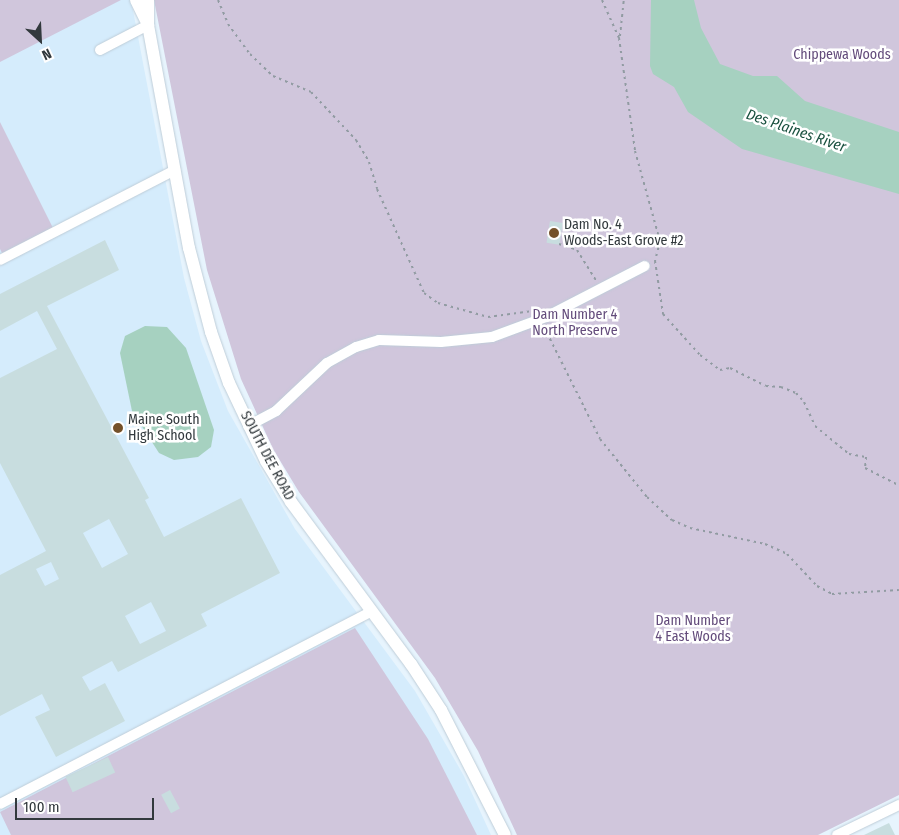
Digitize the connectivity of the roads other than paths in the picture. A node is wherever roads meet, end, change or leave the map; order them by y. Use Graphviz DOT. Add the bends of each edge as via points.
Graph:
graph roads {
  1 [pos="136,0"];
  2 [pos="148,0"];
  3 [pos="148,25"];
  4 [pos="100,50"];
  5 [pos="175,170"];
  6 [pos="0,260"];
  7 [pos="645,266"];
  8 [pos="248,426"];
  9 [pos="372,611"];
  10 [pos="0,804"];
  11 [pos="899,805"];
  12 [pos="505,835"];
  13 [pos="837,835"];
  1 -- 3 [label="main road, SOUTH DEE ROAD"];
  2 -- 3 [label="main road, SOUTH DEE ROAD"];
  3 -- 4 [label="lane"];
  3 -- 5 [label="main road, SOUTH DEE ROAD"];
  5 -- 6 [label="lane"];
  5 -- 8 [label="main road, SOUTH DEE ROAD" via="189,248 211,332"];
  7 -- 8 [label="lane" via="539,319 492,337 441,342 385,339 356,347 327,363 276,412"];
  8 -- 9 [label="main road, SOUTH DEE ROAD" via="291,502"];
  9 -- 10 [label="lane"];
  9 -- 12 [label="main road, SOUTH DEE ROAD" via="440,710"];
  11 -- 13 [label="lane"];
}
